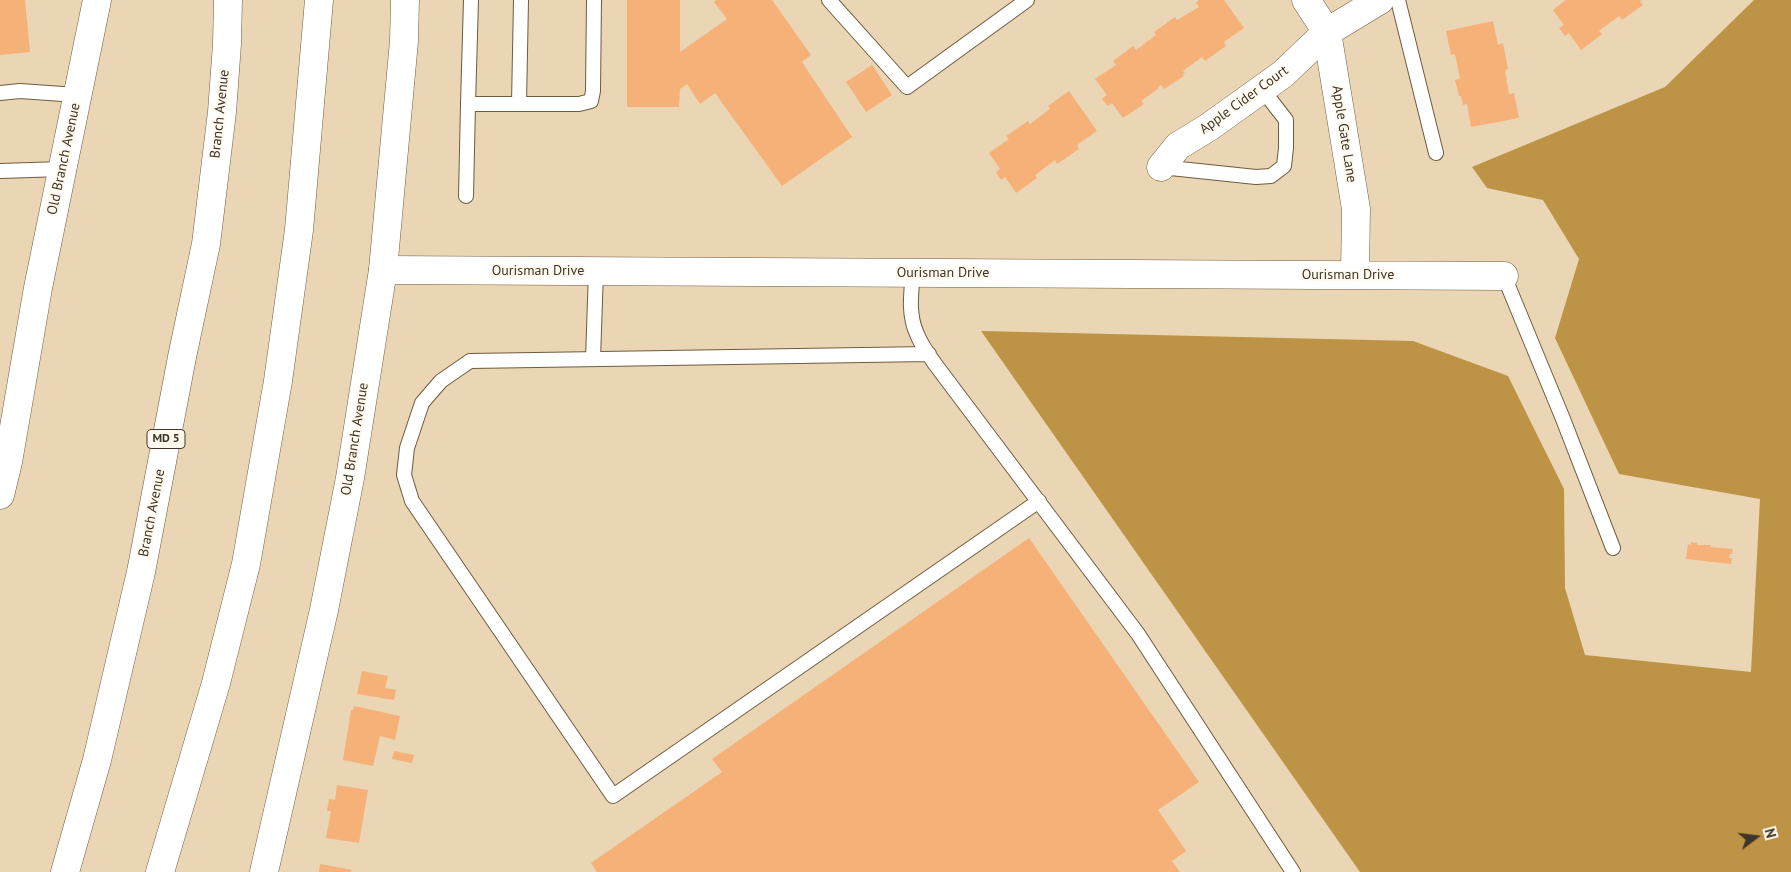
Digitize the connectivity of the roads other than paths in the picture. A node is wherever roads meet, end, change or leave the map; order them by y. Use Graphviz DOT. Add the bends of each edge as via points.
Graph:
graph roads {
  1 [pos="97,0"];
  2 [pos="228,0"];
  3 [pos="319,0"];
  4 [pos="404,0"];
  5 [pos="471,0"];
  6 [pos="521,0"];
  7 [pos="594,0"];
  8 [pos="829,0"];
  9 [pos="1027,0"];
  10 [pos="1306,0"];
  11 [pos="1380,0"];
  12 [pos="1398,0"];
  13 [pos="1327,32"];
  14 [pos="1262,89"];
  15 [pos="0,93"];
  16 [pos="77,95"];
  17 [pos="468,104"];
  18 [pos="519,104"];
  19 [pos="1436,153"];
  20 [pos="1161,167"];
  21 [pos="62,169"];
  22 [pos="0,171"];
  23 [pos="466,196"];
  24 [pos="383,270"];
  25 [pos="596,271"];
  26 [pos="913,273"];
  27 [pos="1356,275"];
  28 [pos="1504,276"];
  29 [pos="929,354"];
  30 [pos="593,359"];
  31 [pos="4,461"];
  32 [pos="0,495"];
  33 [pos="1039,501"];
  34 [pos="1613,548"];
  35 [pos="65,872"];
  36 [pos="160,872"];
  37 [pos="264,872"];
  38 [pos="1293,872"];
  1 -- 16 [label="main road, Old Branch Avenue"];
  2 -- 35 [label="main road, Branch Avenue / MD 5" via="222,112 206,244 141,572 97,760"];
  3 -- 36 [label="main road" via="299,230 278,382 246,564 216,683"];
  4 -- 24 [label="main road, Old Branch Avenue" via="404,41"];
  5 -- 17 [label="lane"];
  6 -- 18 [label="lane"];
  7 -- 18 [label="lane" via="591,101 580,104"];
  8 -- 9 [label="lane" via="908,87"];
  10 -- 13 [label="main road, Apple Gate Lane"];
  11 -- 13 [label="main road, Apple Cider Court"];
  12 -- 19 [label="lane"];
  13 -- 14 [label="main road, Apple Cider Court" via="1283,74"];
  13 -- 27 [label="main road, Apple Gate Lane" via="1356,209"];
  14 -- 20 [label="main road, Apple Cider Court" via="1178,146"];
  14 -- 20 [label="lane" via="1286,120 1284,166 1270,176 1256,177"];
  15 -- 16 [label="lane" via="20,91"];
  16 -- 21 [label="main road, Old Branch Avenue"];
  17 -- 18 [label="lane"];
  17 -- 23 [label="lane"];
  21 -- 22 [label="lane"];
  21 -- 31 [label="main road, Old Branch Avenue"];
  24 -- 25 [label="main road, Ourisman Drive"];
  24 -- 37 [label="main road, Old Branch Avenue" via="350,478 326,601"];
  25 -- 26 [label="main road, Ourisman Drive"];
  25 -- 30 [label="lane"];
  26 -- 27 [label="main road, Ourisman Drive"];
  26 -- 29 [label="lane" via="911,319"];
  27 -- 28 [label="main road, Ourisman Drive"];
  28 -- 34 [label="lane"];
  29 -- 30 [label="lane"];
  29 -- 33 [label="lane"];
  30 -- 33 [label="lane" via="470,361 441,381 422,403 407,448 404,475 412,501 613,796"];
  31 -- 32 [label="main road, Old Branch Avenue"];
  33 -- 38 [label="lane" via="1138,634"];
}
